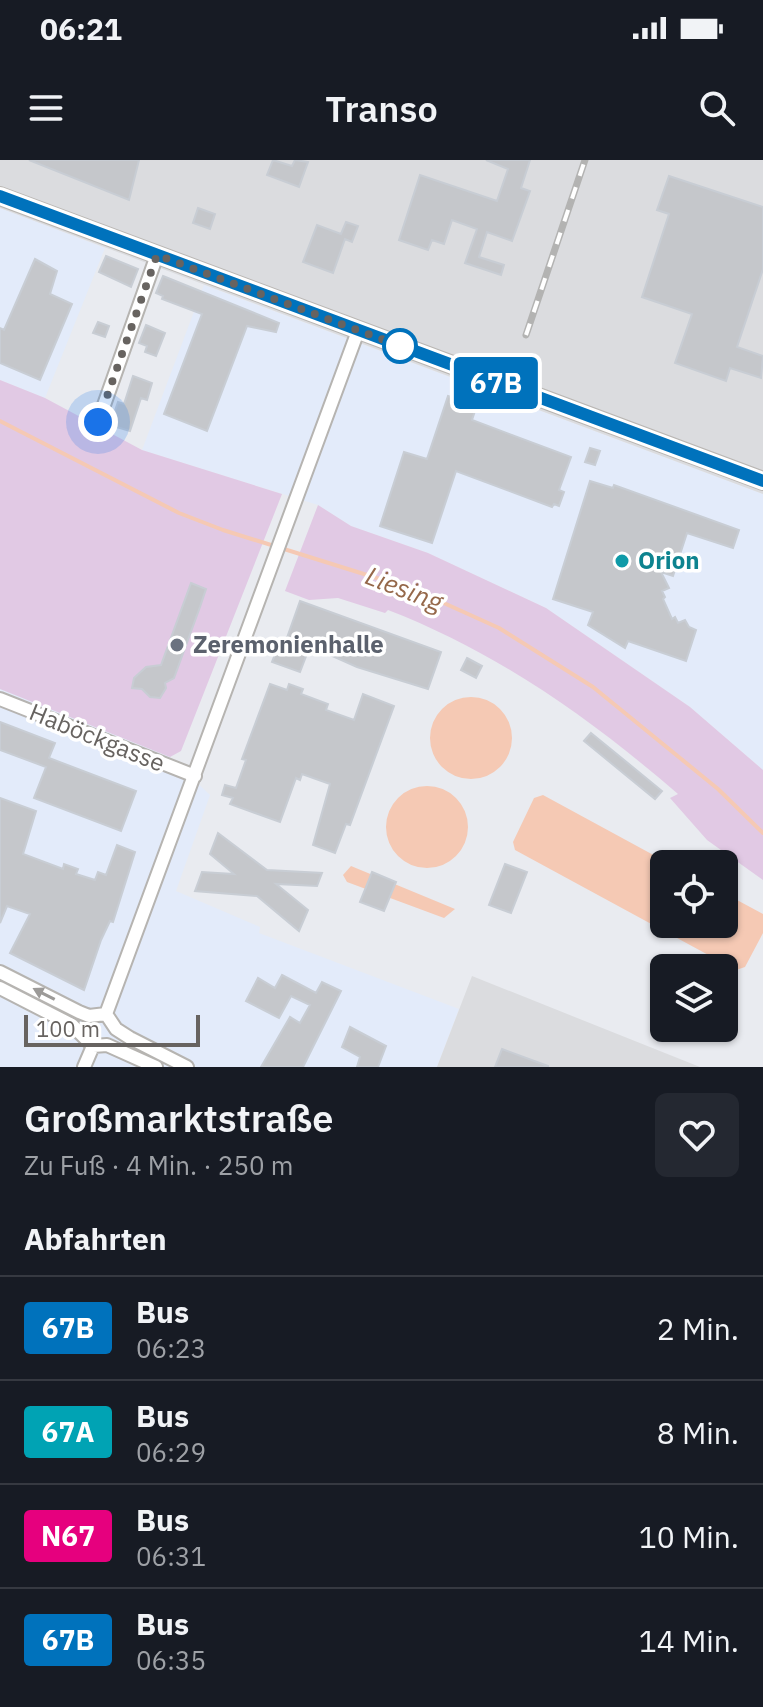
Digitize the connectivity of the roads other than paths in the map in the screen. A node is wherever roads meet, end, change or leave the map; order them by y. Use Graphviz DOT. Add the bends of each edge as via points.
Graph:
graph roads {
  1 [pos="0,196"];
  2 [pos="157,255"];
  3 [pos="358,331"];
  4 [pos="98,422"];
  5 [pos="763,481"];
  6 [pos="0,699"];
  7 [pos="195,776"];
  8 [pos="0,972"];
  9 [pos="0,988"];
  10 [pos="106,1014"];
  11 [pos="89,1016"];
  12 [pos="116,1029"];
  13 [pos="82,1033"];
  14 [pos="107,1045"];
  15 [pos="93,1046"];
  16 [pos="84,1067"];
  17 [pos="156,1067"];
  18 [pos="187,1067"];
  1 -- 2 [label="main road"];
  2 -- 3 [label="main road"];
  2 -- 4 [label="street"];
  3 -- 5 [label="main road"];
  3 -- 7 [label="street"];
  6 -- 7 [label="street, Haböckgasse"];
  7 -- 10 [label="street"];
  11 -- 8 [label="street, one-way"];
  9 -- 13 [label="street"];
  10 -- 11 [label="street"];
  10 -- 12 [label="street"];
  11 -- 13 [label="street"];
  12 -- 14 [label="street"];
  12 -- 18 [label="street"];
  13 -- 15 [label="street"];
  14 -- 15 [label="street"];
  14 -- 17 [label="street"];
  15 -- 16 [label="street"];
}
